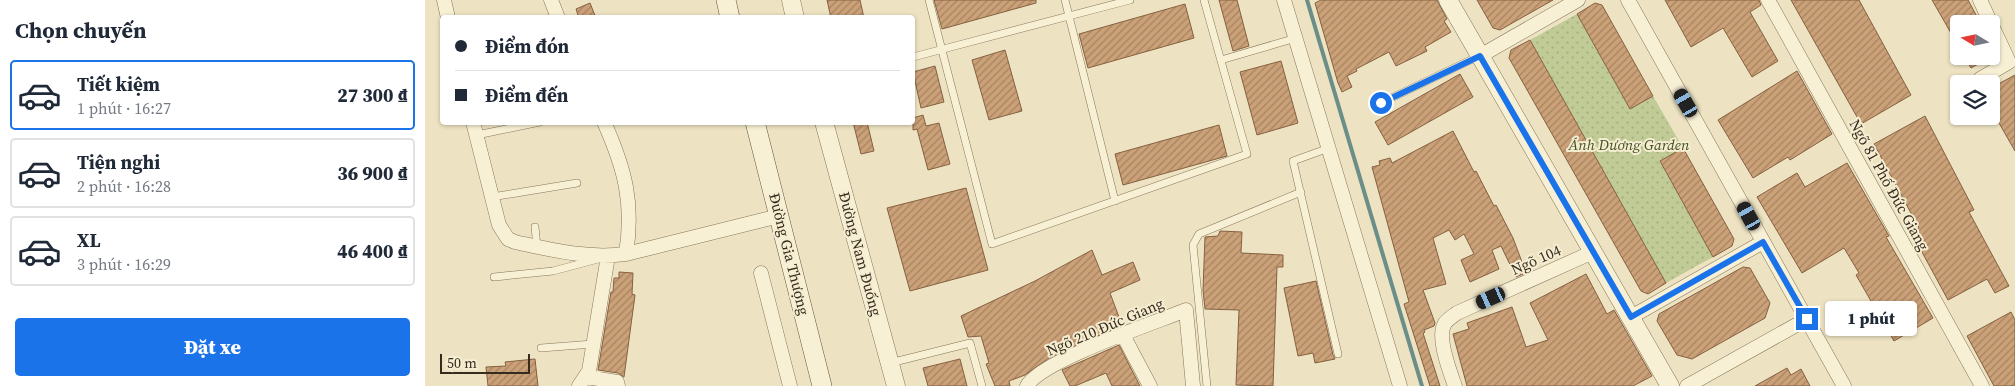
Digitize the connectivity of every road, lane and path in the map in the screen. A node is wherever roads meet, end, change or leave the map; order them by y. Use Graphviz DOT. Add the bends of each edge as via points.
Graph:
graph roads {
  1 [pos="444,0"];
  2 [pos="551,0"];
  3 [pos="726,0"];
  4 [pos="791,0"];
  5 [pos="929,0"];
  6 [pos="1065,0"];
  7 [pos="1130,0"];
  8 [pos="1204,0"];
  9 [pos="1284,0"];
  10 [pos="1448,0"];
  11 [pos="1578,0"];
  12 [pos="1628,0"];
  13 [pos="1768,0"];
  14 [pos="1980,0"];
  15 [pos="447,15"];
  16 [pos="557,15"];
  17 [pos="729,15"];
  18 [pos="794,15"];
  19 [pos="1069,16"];
  20 [pos="1296,38"];
  21 [pos="942,49"];
  22 [pos="915,56"];
  23 [pos="1480,56"];
  24 [pos="1221,60"];
  25 [pos="1988,75"];
  26 [pos="1381,103"];
  27 [pos="512,125"];
  28 [pos="605,125"];
  29 [pos="756,125"];
  30 [pos="825,125"];
  31 [pos="475,129"];
  32 [pos="1329,148"];
  33 [pos="577,183"];
  34 [pos="1301,192"];
  35 [pos="492,197"];
  36 [pos="1115,201"];
  37 [pos="779,216"];
  38 [pos="535,227"];
  39 [pos="1763,242"];
  40 [pos="537,247"];
  41 [pos="1593,252"];
  42 [pos="625,254"];
  43 [pos="608,256"];
  44 [pos="761,273"];
  45 [pos="494,277"];
  46 [pos="1631,317"];
  47 [pos="1807,319"];
  48 [pos="1123,335"];
  49 [pos="593,344"];
  50 [pos="541,348"];
  51 [pos="1338,354"];
  52 [pos="890,363"];
  53 [pos="583,381"];
  54 [pos="618,386"];
  55 [pos="790,386"];
  56 [pos="822,386"];
  57 [pos="897,386"];
  58 [pos="982,386"];
  59 [pos="1027,386"];
  60 [pos="1150,386"];
  61 [pos="1193,386"];
  62 [pos="1207,386"];
  63 [pos="1400,386"];
  64 [pos="1455,386"];
  65 [pos="1671,386"];
  66 [pos="1687,386"];
  67 [pos="1844,386"];
  68 [pos="1982,386"];
  1 -- 15 [label="street"];
  2 -- 16 [label="street"];
  3 -- 17 [label="main road"];
  4 -- 18 [label="street"];
  5 -- 21 [label="lane"];
  6 -- 19 [label="lane"];
  7 -- 19 [label="lane"];
  8 -- 24 [label="lane"];
  9 -- 20 [label="street"];
  10 -- 23 [label="street"];
  11 -- 23 [label="street"];
  12 -- 39 [label="street"];
  13 -- 68 [label="street, Ngõ 81 Phố Đức Giang"];
  14 -- 25 [label="street" via="2009,62"];
  19 -- 21 [label="lane"];
  19 -- 36 [label="lane"];
  20 -- 24 [label="lane"];
  20 -- 32 [label="street"];
  21 -- 22 [label="lane"];
  21 -- 36 [label="lane" via="992,244"];
  23 -- 26 [label="lane"];
  23 -- 41 [label="street"];
  24 -- 36 [label="lane" via="1247,154"];
  27 -- 31 [label="lane"];
  28 -- 42 [label="street" via="626,182 629,218"];
  29 -- 37 [label="main road, Đường Gia Thượng"];
  30 -- 52 [label="street, Đường Nam Đuống"];
  31 -- 35 [label="street"];
  32 -- 34 [label="lane" via="1293,161"];
  32 -- 63 [label="street"];
  33 -- 35 [label="lane"];
  34 -- 51 [label="lane"];
  34 -- 62 [label="lane" via="1199,234 1193,245"];
  35 -- 40 [label="street" via="499,225 508,238"];
  37 -- 42 [label="street"];
  37 -- 56 [label="main road, Đường Gia Thượng"];
  38 -- 40 [label="lane"];
  39 -- 46 [label="street"];
  39 -- 47 [label="street"];
  40 -- 43 [label="street" via="583,256"];
  41 -- 46 [label="street"];
  41 -- 64 [label="street, Ngõ 104" via="1447,320 1442,332"];
  42 -- 43 [label="street"];
  43 -- 45 [label="lane" via="561,269"];
  43 -- 49 [label="street"];
  44 -- 55 [label="street, Đường Gia Thượng"];
  46 -- 65 [label="street"];
  47 -- 66 [label="street"];
  47 -- 67 [label="street"];
  48 -- 59 [label="street, Ngõ 210 Đức Giang" via="1060,360 1030,379"];
  48 -- 60 [label="street"];
  48 -- 61 [label="street, Ngõ 210 Đức Giang" via="1185,310"];
  49 -- 50 [label="lane"];
  49 -- 53 [label="street" via="589,371"];
  52 -- 57 [label="street, Đường Nam Đuống"];
  52 -- 58 [label="lane" via="970,343"];
  53 -- 54 [label="street" via="617,382"];
}
